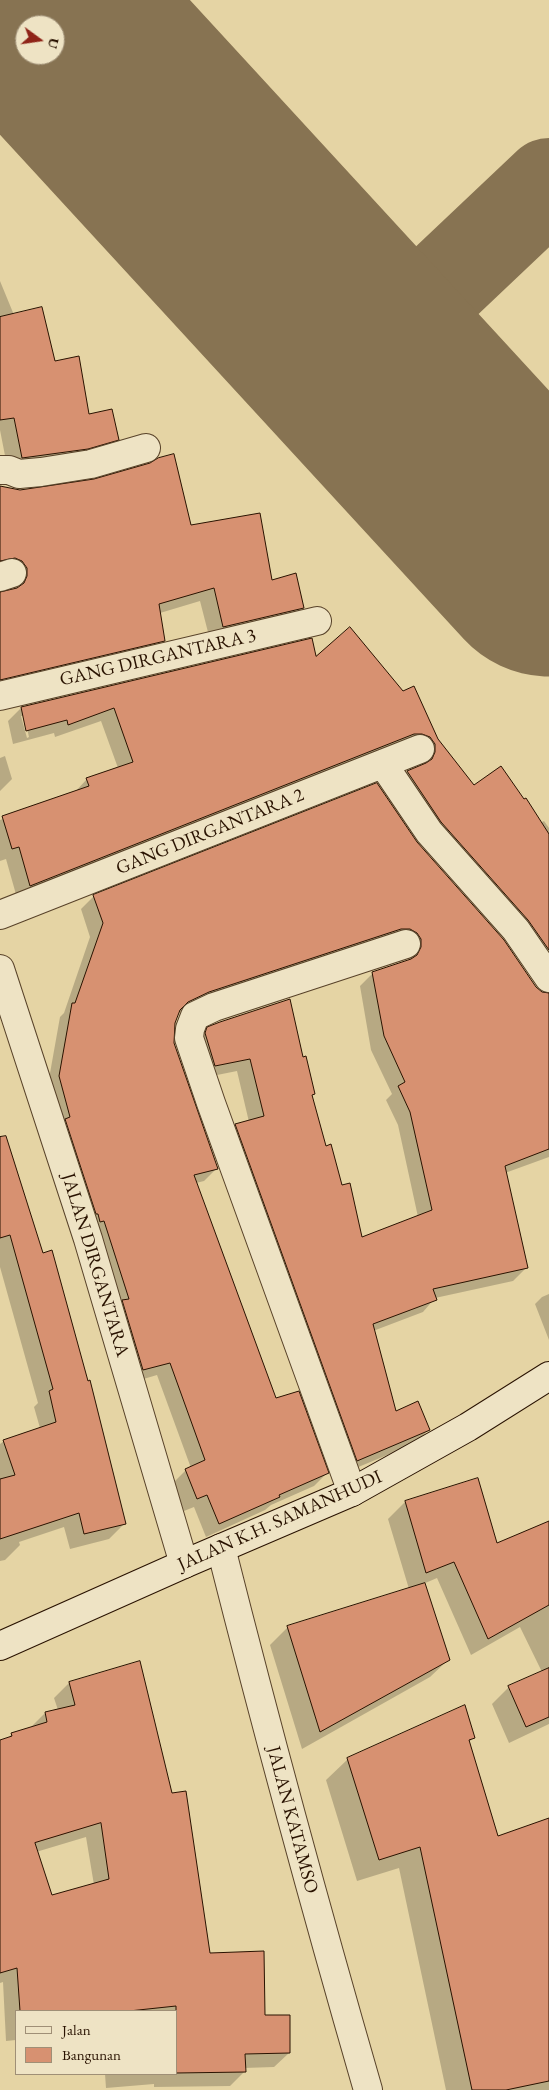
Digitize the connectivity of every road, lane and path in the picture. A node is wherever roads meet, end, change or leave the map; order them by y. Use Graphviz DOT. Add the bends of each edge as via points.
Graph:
graph roads {
  1 [pos="146,448"];
  2 [pos="0,470"];
  3 [pos="317,621"];
  4 [pos="0,696"];
  5 [pos="420,749"];
  6 [pos="383,764"];
  7 [pos="0,915"];
  8 [pos="406,944"];
  9 [pos="0,969"];
  10 [pos="549,978"];
  11 [pos="549,1376"];
  12 [pos="352,1492"];
  13 [pos="221,1548"];
  14 [pos="184,1564"];
  15 [pos="0,1646"];
  16 [pos="368,2090"];
  1 -- 2 [label="street" via="91,464 40,472 19,474"];
  3 -- 4 [label="street, GANG DIRGANTARA 3"];
  5 -- 6 [label="street, GANG DIRGANTARA 2"];
  6 -- 7 [label="street, GANG DIRGANTARA 2"];
  6 -- 10 [label="street" via="429,832 516,930"];
  8 -- 12 [label="street" via="195,1016 189,1038"];
  9 -- 14 [label="street, JALAN DIRGANTARA" via="88,1239"];
  11 -- 12 [label="street, JALAN K.H. SAMANHUDI" via="468,1427"];
  12 -- 13 [label="street, JALAN K.H. SAMANHUDI"];
  13 -- 14 [label="street, JALAN K.H. SAMANHUDI"];
  13 -- 16 [label="street, JALAN KATAMSO" via="292,1823"];
  14 -- 15 [label="street, JALAN K.H. SAMANHUDI"];
}
